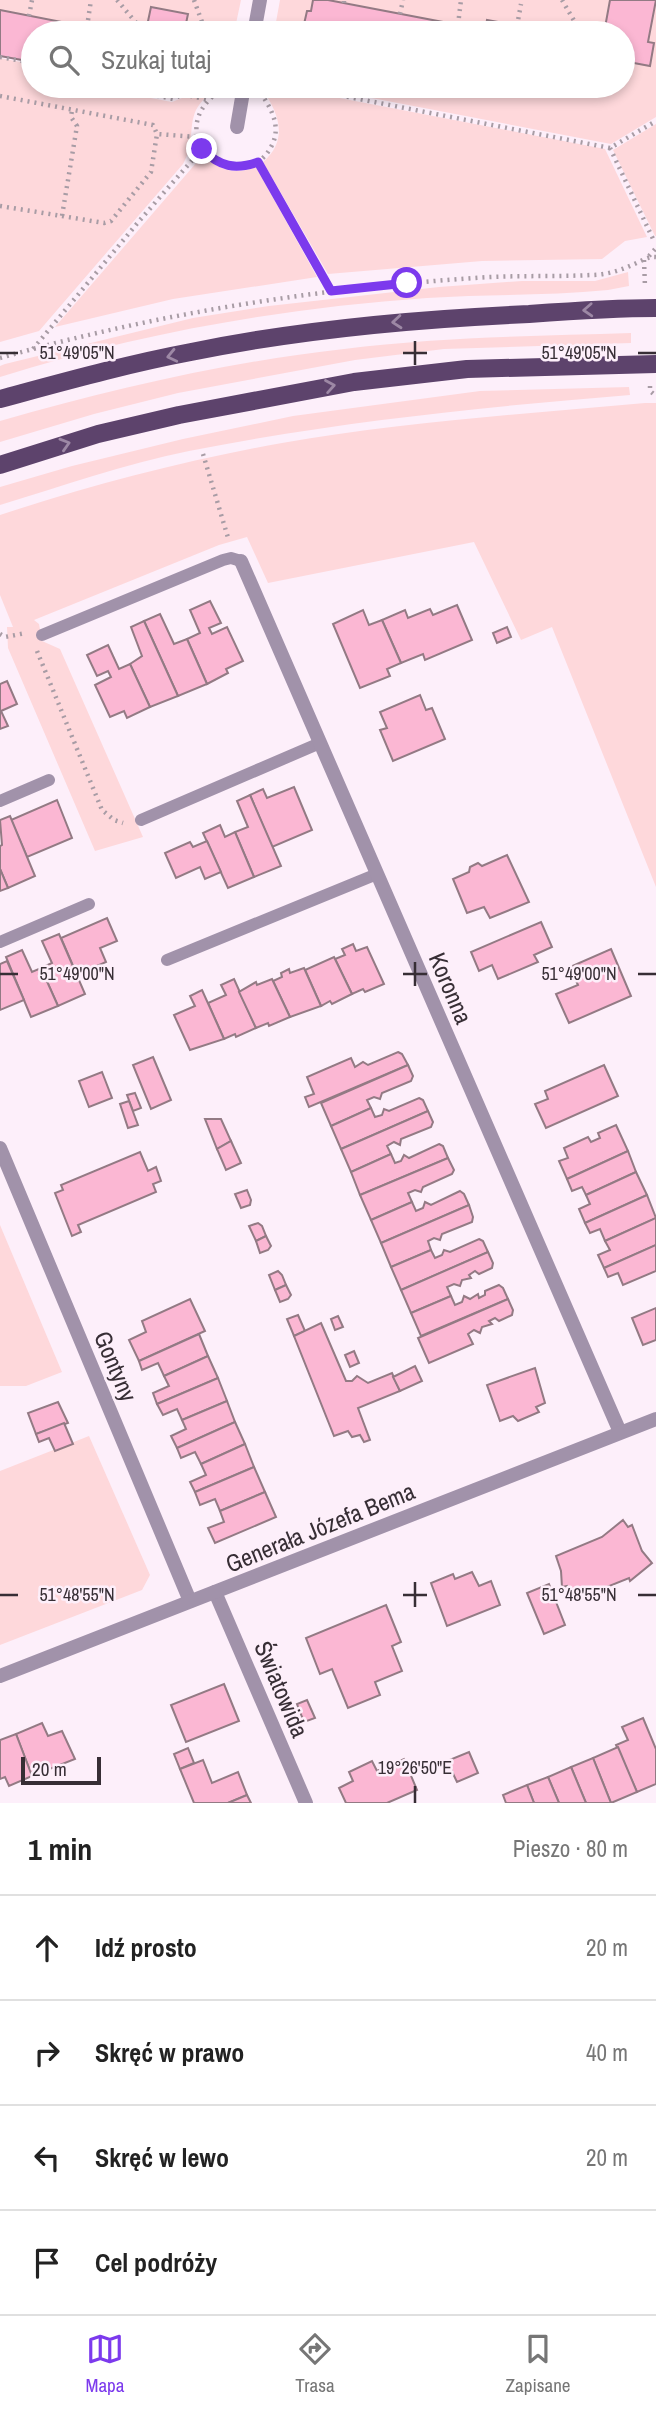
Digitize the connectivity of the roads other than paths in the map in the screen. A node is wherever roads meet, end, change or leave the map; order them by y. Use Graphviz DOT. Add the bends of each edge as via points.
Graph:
graph roads {
  1 [pos="260,0"];
  2 [pos="256,21"];
  3 [pos="242,98"];
  4 [pos="237,127"];
  5 [pos="656,308"];
  6 [pos="656,364"];
  7 [pos="0,399"];
  8 [pos="0,465"];
  9 [pos="241,561"];
  10 [pos="42,635"];
  11 [pos="320,743"];
  12 [pos="49,780"];
  13 [pos="0,801"];
  14 [pos="141,820"];
  15 [pos="377,874"];
  16 [pos="89,904"];
  17 [pos="0,942"];
  18 [pos="167,960"];
  19 [pos="0,1148"];
  20 [pos="656,1419"];
  21 [pos="620,1432"];
  22 [pos="215,1592"];
  23 [pos="190,1601"];
  24 [pos="0,1676"];
  25 [pos="306,1803"];
  1 -- 2 [label="street"];
  3 -- 4 [label="street"];
  5 -- 7 [label="main road, one-way" via="465,317 290,334 90,374"];
  8 -- 6 [label="main road, one-way" via="179,415 354,382 467,369"];
  9 -- 10 [label="lane" via="223,560"];
  9 -- 11 [label="street, Koronna"];
  11 -- 14 [label="lane"];
  11 -- 15 [label="street, Koronna"];
  12 -- 13 [label="lane"];
  15 -- 18 [label="lane"];
  15 -- 21 [label="street, Koronna"];
  16 -- 17 [label="lane"];
  19 -- 23 [label="street, Gontyny"];
  20 -- 21 [label="street, Generała Józefa Bema"];
  21 -- 22 [label="street, Generała Józefa Bema"];
  22 -- 23 [label="street, Generała Józefa Bema"];
  22 -- 25 [label="street, Światowida"];
  23 -- 24 [label="street, Generała Józefa Bema"];
}
